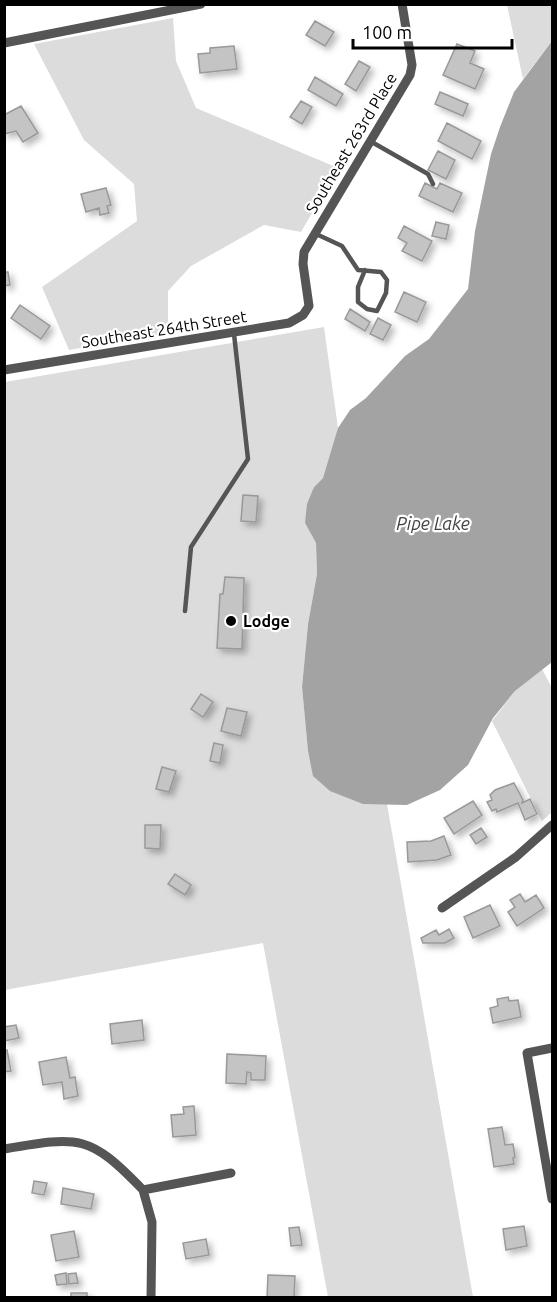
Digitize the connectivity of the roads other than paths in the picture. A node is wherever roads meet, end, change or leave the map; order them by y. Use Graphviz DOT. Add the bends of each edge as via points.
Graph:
graph roads {
  1 [pos="201,4"];
  2 [pos="402,4"];
  3 [pos="4,43"];
  4 [pos="370,141"];
  5 [pos="433,184"];
  6 [pos="314,233"];
  7 [pos="365,270"];
  8 [pos="310,294"];
  9 [pos="234,334"];
  10 [pos="4,370"];
  11 [pos="186,611"];
  12 [pos="552,825"];
  13 [pos="442,908"];
  14 [pos="552,1048"];
  15 [pos="4,1149"];
  16 [pos="231,1173"];
  17 [pos="143,1190"];
  18 [pos="552,1199"];
  19 [pos="151,1298"];
  1 -- 3 [label="street"];
  2 -- 4 [label="street, Southeast 263rd Place" via="412,65 410,75"];
  4 -- 5 [label="lane" via="428,174"];
  4 -- 6 [label="street, Southeast 263rd Place"];
  6 -- 7 [label="lane" via="342,246 358,270"];
  6 -- 8 [label="street, Southeast 263rd Place" via="303,258"];
  7 -- 7 [label="lane" via="381,272 387,280 386,293 377,311 358,302 358,286"];
  8 -- 9 [label="street, Southeast 264th Street" via="309,306 298,319"];
  9 -- 10 [label="street, Southeast 264th Street"];
  9 -- 11 [label="lane" via="248,459 191,547"];
  12 -- 13 [label="street" via="516,857"];
  14 -- 18 [label="street" via="527,1053"];
  15 -- 17 [label="street" via="57,1140 85,1144 101,1150"];
  16 -- 17 [label="street"];
  17 -- 19 [label="street" via="152,1222"];
}
